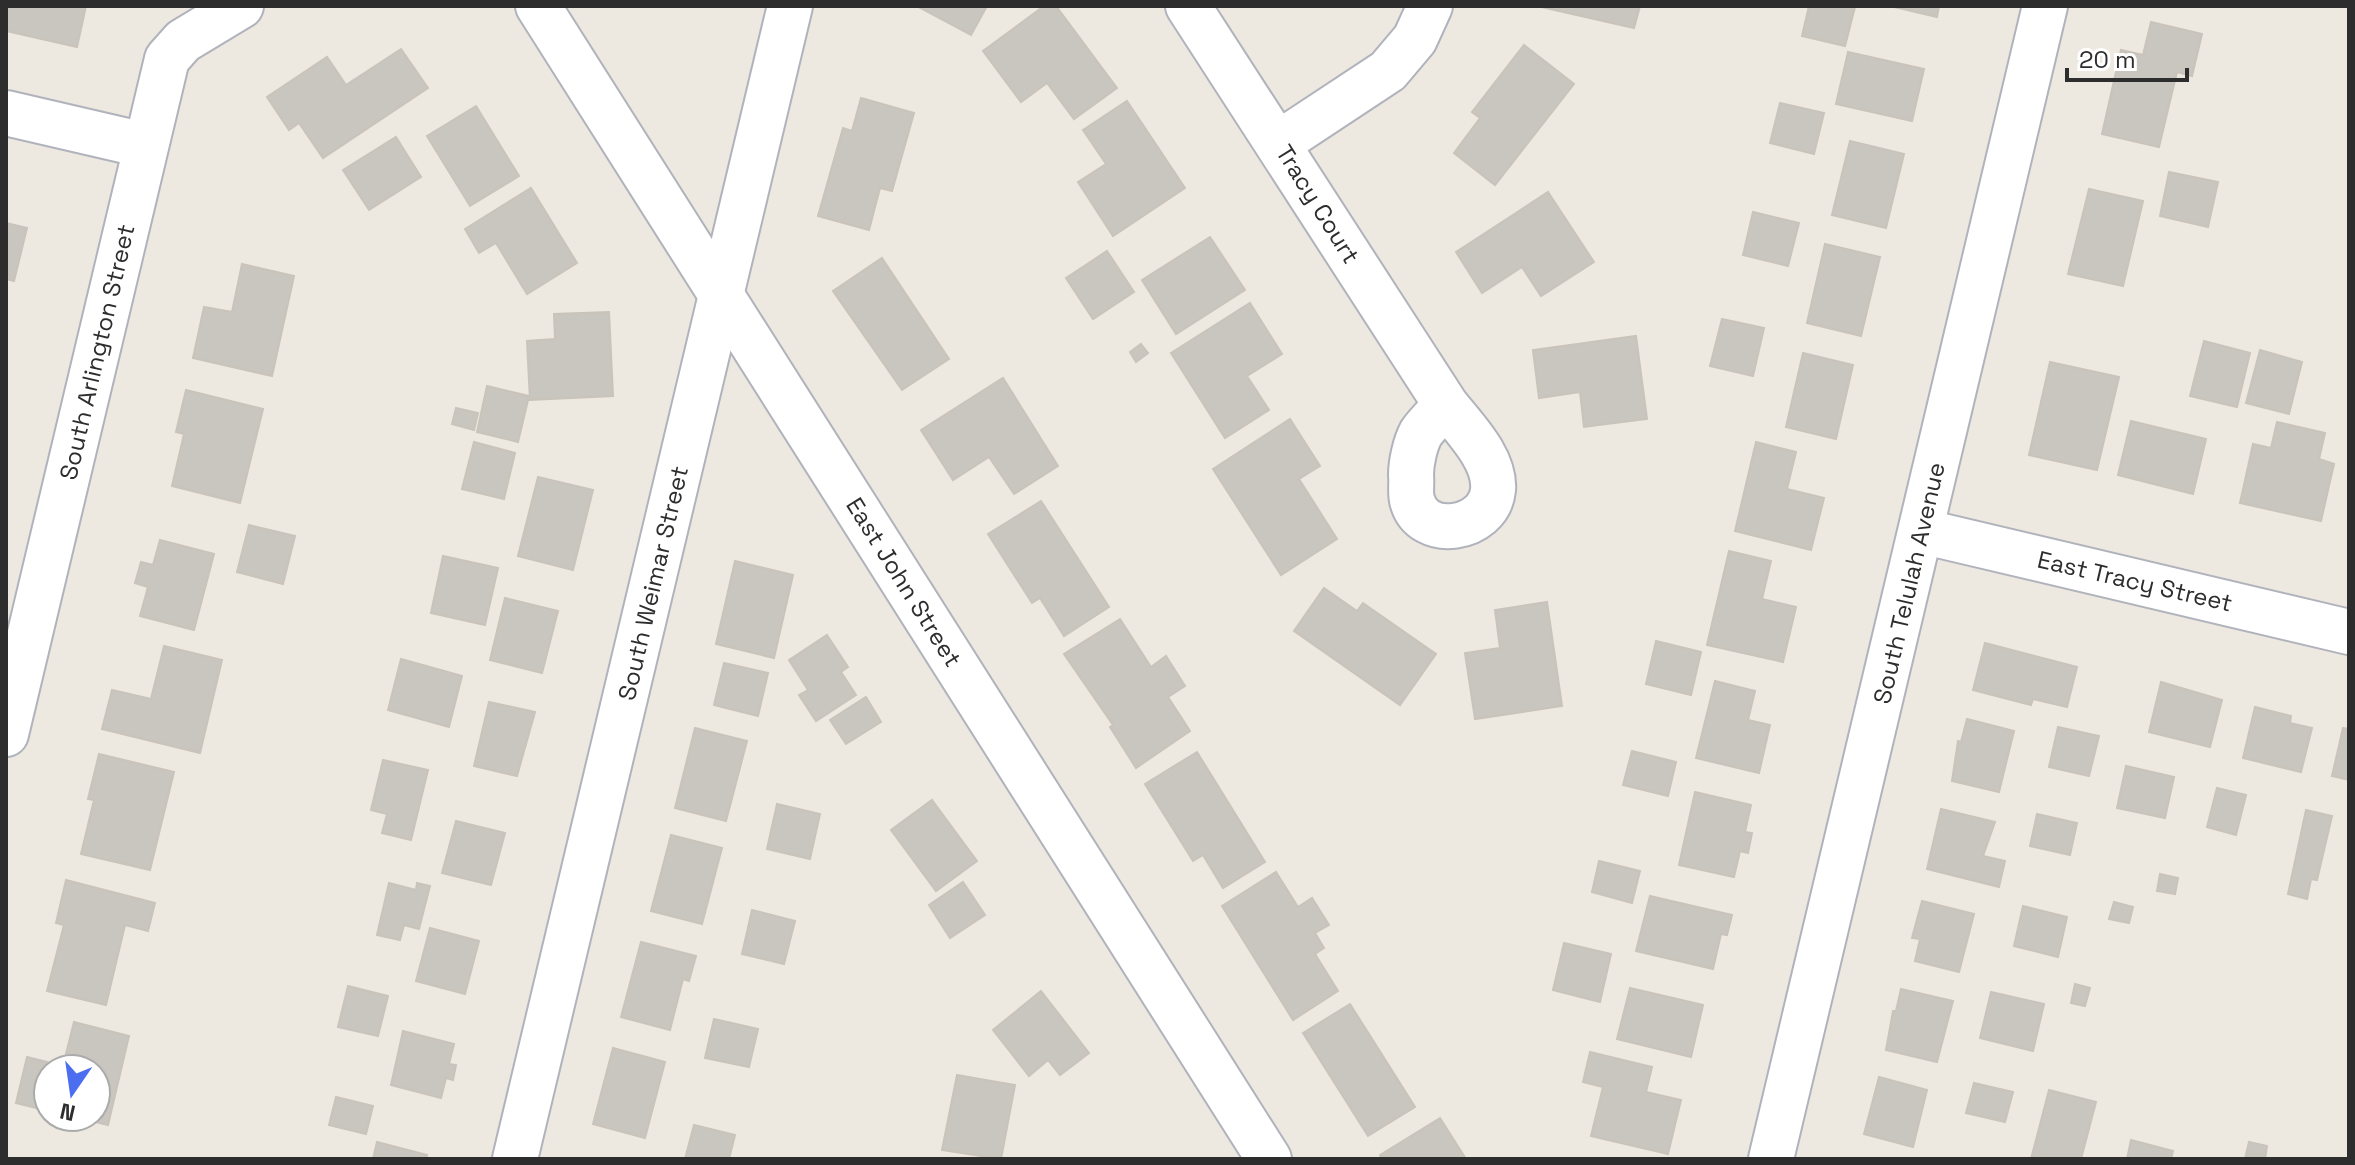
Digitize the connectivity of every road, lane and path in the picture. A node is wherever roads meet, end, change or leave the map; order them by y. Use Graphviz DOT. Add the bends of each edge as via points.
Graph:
graph roads {
  1 [pos="241,6"];
  2 [pos="538,6"];
  3 [pos="790,6"];
  4 [pos="1188,6"];
  5 [pos="1430,6"];
  6 [pos="2045,6"];
  7 [pos="6,113"];
  8 [pos="1279,143"];
  9 [pos="144,145"];
  10 [pos="722,294"];
  11 [pos="1446,405"];
  12 [pos="1921,531"];
  13 [pos="2349,632"];
  14 [pos="6,734"];
  15 [pos="515,1159"];
  16 [pos="1269,1159"];
  17 [pos="1771,1159"];
  1 -- 9 [label="street, South Arlington Street" via="183,41 167,59"];
  2 -- 10 [label="street, East John Street"];
  3 -- 10 [label="street, South Weimar Street"];
  4 -- 8 [label="street, Tracy Court"];
  5 -- 8 [label="street" via="1415,39 1388,71"];
  6 -- 12 [label="street, South Telulah Avenue"];
  7 -- 9 [label="street"];
  8 -- 11 [label="street, Tracy Court"];
  9 -- 14 [label="street, South Arlington Street"];
  10 -- 15 [label="street, South Weimar Street"];
  10 -- 16 [label="street, East John Street"];
  12 -- 13 [label="street, East Tracy Street"];
  12 -- 17 [label="street, South Telulah Avenue"];
}
